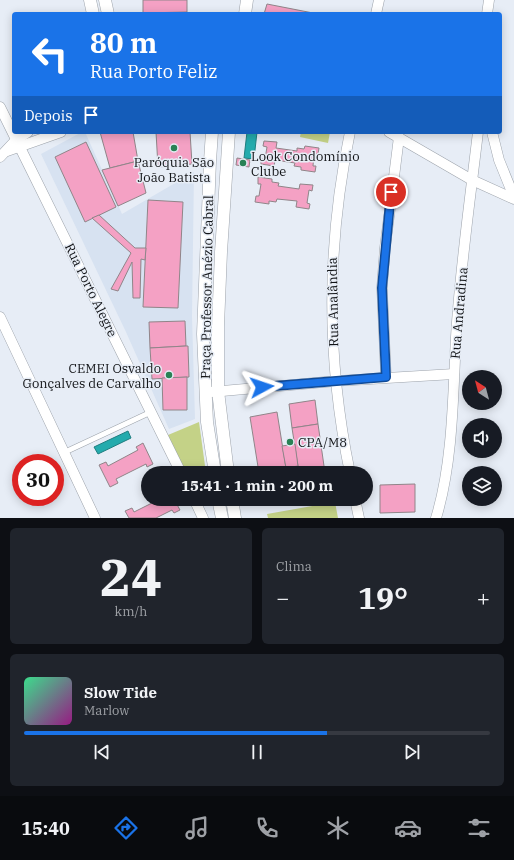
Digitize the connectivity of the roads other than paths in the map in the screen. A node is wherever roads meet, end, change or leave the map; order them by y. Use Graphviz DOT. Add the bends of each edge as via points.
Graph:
graph roads {
  1 [pos="90,0"];
  2 [pos="105,0"];
  3 [pos="247,0"];
  4 [pos="379,0"];
  5 [pos="489,0"];
  6 [pos="93,12"];
  7 [pos="108,12"];
  8 [pos="244,12"];
  9 [pos="376,12"];
  10 [pos="487,12"];
  11 [pos="0,107"];
  12 [pos="12,130"];
  13 [pos="14,134"];
  14 [pos="26,134"];
  15 [pos="53,134"];
  16 [pos="212,134"];
  17 [pos="229,134"];
  18 [pos="350,134"];
  19 [pos="393,134"];
  20 [pos="478,134"];
  21 [pos="492,134"];
  22 [pos="399,137"];
  23 [pos="19,143"];
  24 [pos="4,154"];
  25 [pos="472,180"];
  26 [pos="514,198"];
  27 [pos="0,317"];
  28 [pos="454,374"];
  29 [pos="386,377"];
  30 [pos="336,381"];
  31 [pos="218,391"];
  32 [pos="205,393"];
  33 [pos="151,412"];
  34 [pos="64,453"];
  35 [pos="178,466"];
  36 [pos="214,466"];
  37 [pos="227,466"];
  38 [pos="349,466"];
  39 [pos="197,506"];
  40 [pos="219,506"];
  41 [pos="233,506"];
  42 [pos="356,506"];
  43 [pos="95,518"];
  44 [pos="203,518"];
  45 [pos="222,518"];
  46 [pos="235,518"];
  47 [pos="359,518"];
  48 [pos="436,518"];
  1 -- 6 [label="street"];
  2 -- 7 [label="street"];
  3 -- 8 [label="street"];
  4 -- 9 [label="street"];
  5 -- 10 [label="street"];
  11 -- 12 [label="street, Rua Porto Alegre"];
  13 -- 23 [label="street, Rua Porto Alegre"];
  14 -- 23 [label="street"];
  15 -- 23 [label="street"];
  16 -- 32 [label="street, Praça Professor Anézio Cabral" via="203,334"];
  17 -- 31 [label="street, Praça Professor Anézio Cabral" via="220,266"];
  18 -- 30 [label="street, Rua Analândia" via="340,182 332,270"];
  19 -- 22 [label="street"];
  20 -- 25 [label="street, Rua Andradina"];
  21 -- 26 [label="street" via="499,160"];
  22 -- 25 [label="street"];
  22 -- 29 [label="street" via="382,288"];
  23 -- 24 [label="street"];
  23 -- 33 [label="street, Rua Porto Alegre"];
  25 -- 26 [label="street"];
  25 -- 28 [label="street, Rua Andradina"];
  27 -- 34 [label="street"];
  28 -- 29 [label="street"];
  28 -- 48 [label="street, Rua Andradina" via="448,459"];
  29 -- 30 [label="street"];
  30 -- 31 [label="street"];
  30 -- 38 [label="street, Rua Analândia"];
  31 -- 32 [label="street"];
  31 -- 37 [label="street, Praça Professor Anézio Cabral"];
  32 -- 36 [label="street, Praça Professor Anézio Cabral"];
  33 -- 34 [label="lane"];
  33 -- 35 [label="street, Rua Porto Alegre"];
  34 -- 43 [label="street"];
  39 -- 44 [label="street"];
  40 -- 45 [label="street"];
  41 -- 46 [label="street"];
  42 -- 47 [label="street"];
}
